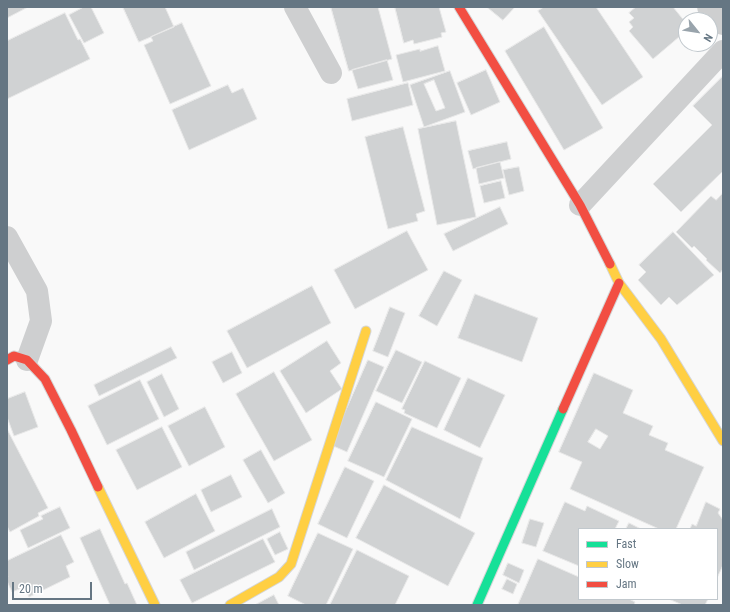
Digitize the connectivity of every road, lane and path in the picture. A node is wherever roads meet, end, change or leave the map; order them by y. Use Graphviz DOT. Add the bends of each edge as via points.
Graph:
graph roads {
  1 [pos="295,7"];
  2 [pos="459,7"];
  3 [pos="708,7"];
  4 [pos="723,24"];
  5 [pos="723,51"];
  6 [pos="331,74"];
  7 [pos="580,204"];
  8 [pos="7,237"];
  9 [pos="619,283"];
  10 [pos="366,331"];
  11 [pos="17,360"];
  12 [pos="723,441"];
  13 [pos="155,605"];
  14 [pos="230,605"];
  15 [pos="477,605"];
  1 -- 6 [label="street"];
  2 -- 7 [label="street"];
  3 -- 4 [label="street"];
  5 -- 7 [label="street"];
  7 -- 9 [label="street"];
  8 -- 11 [label="street" via="37,291 41,321"];
  9 -- 12 [label="street" via="661,339"];
  9 -- 15 [label="street"];
  10 -- 14 [label="street" via="291,564 279,577"];
  11 -- 13 [label="street" via="45,379"];
}
